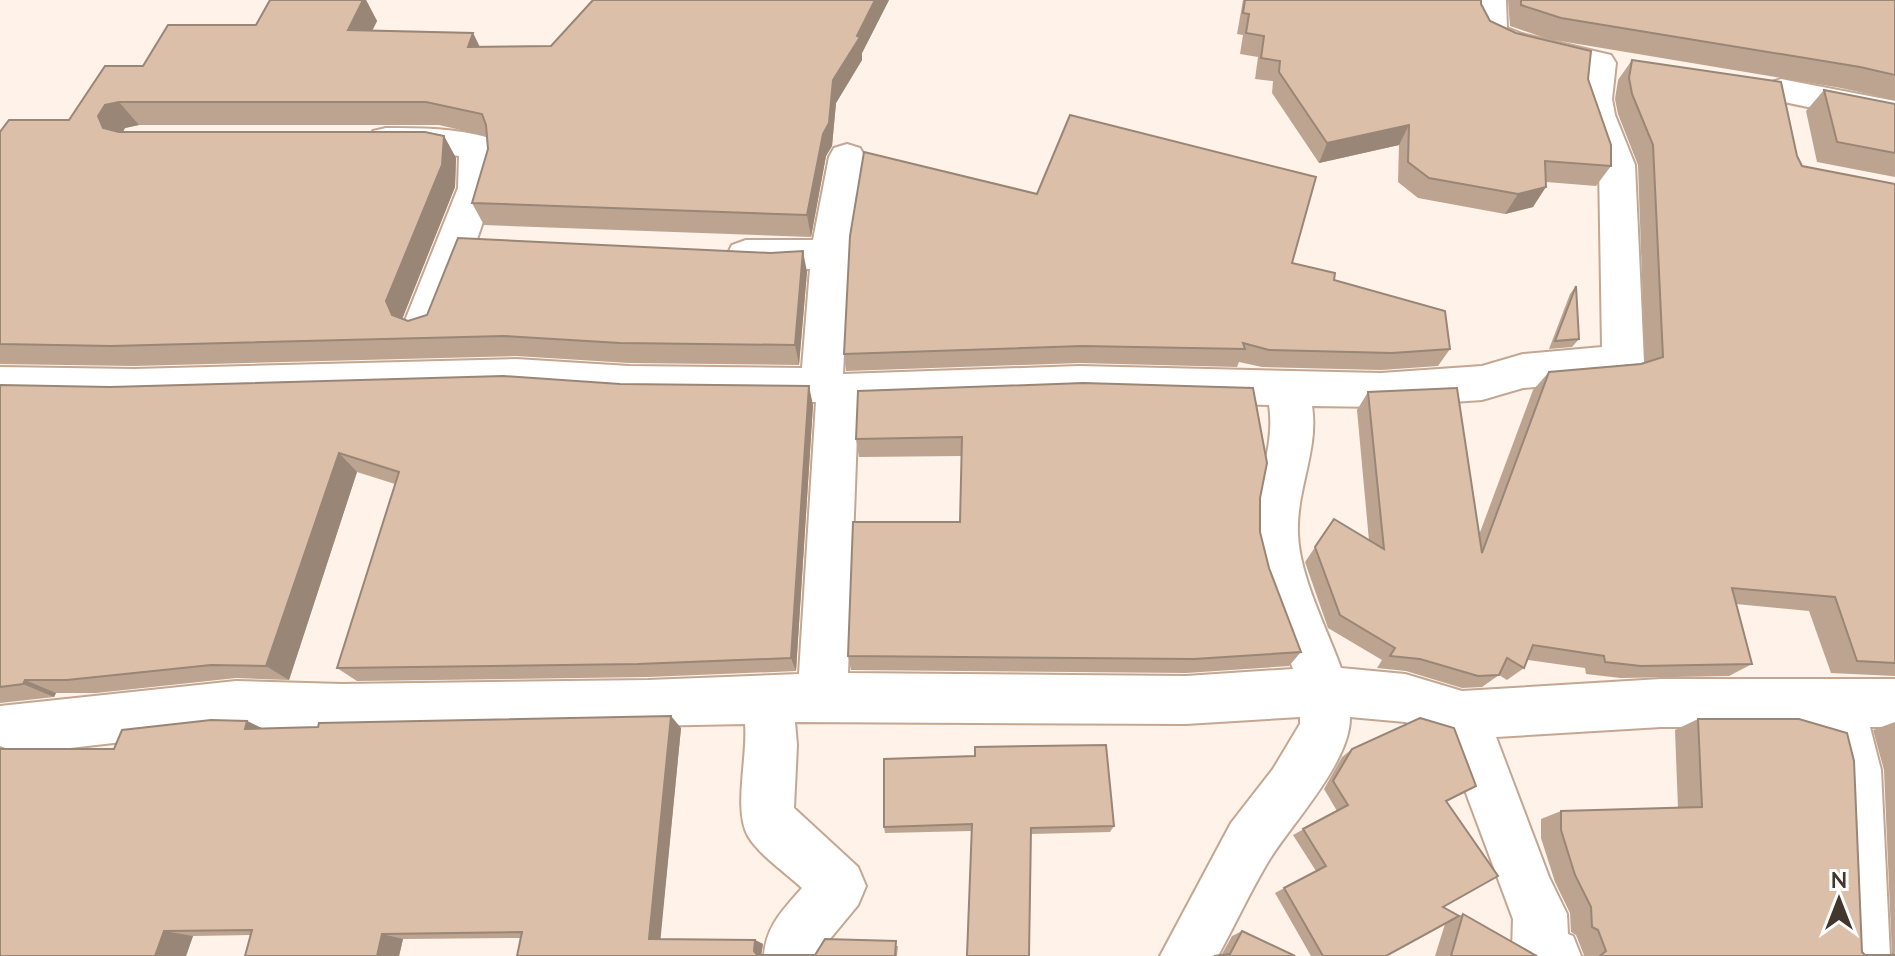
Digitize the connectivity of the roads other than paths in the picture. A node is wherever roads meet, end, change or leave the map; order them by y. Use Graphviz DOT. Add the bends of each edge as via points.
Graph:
graph roads {
  1 [pos="1490,0"];
  2 [pos="1745,86"];
  3 [pos="1781,91"];
  4 [pos="1895,113"];
  5 [pos="1789,126"];
  6 [pos="346,140"];
  7 [pos="847,157"];
  8 [pos="711,253"];
  9 [pos="830,254"];
  10 [pos="424,323"];
  11 [pos="0,384"];
  12 [pos="830,388"];
  13 [pos="1288,389"];
  14 [pos="1325,691"];
  15 [pos="822,697"];
  16 [pos="767,698"];
  17 [pos="1838,702"];
  18 [pos="1895,703"];
  19 [pos="1462,715"];
  20 [pos="0,731"];
  21 [pos="792,956"];
  22 [pos="1188,956"];
  23 [pos="1553,956"];
  24 [pos="1862,956"];
  1 -- 13 [label="street" via="1491,33 1513,43 1618,66 1595,99 1617,165 1623,362 1523,371 1459,385"];
  2 -- 3 [label="street"];
  3 -- 4 [label="street"];
  3 -- 5 [label="street"];
  6 -- 10 [label="street" via="438,140 477,147 472,242"];
  7 -- 9 [label="street"];
  8 -- 9 [label="street"];
  9 -- 12 [label="street"];
  11 -- 12 [label="street" via="134,386 516,376"];
  12 -- 13 [label="street" via="1079,383"];
  12 -- 15 [label="street"];
  13 -- 14 [label="street" via="1293,421 1277,511 1278,557"];
  14 -- 15 [label="street" via="1186,700"];
  14 -- 19 [label="street" via="1405,698"];
  14 -- 22 [label="street" via="1325,730 1250,842"];
  15 -- 16 [label="street"];
  16 -- 20 [label="street" via="648,704 236,705"];
  16 -- 21 [label="street" via="772,745 767,819 839,886 793,940"];
  17 -- 18 [label="street"];
  17 -- 19 [label="street" via="1661,703"];
  17 -- 24 [label="street" via="1855,770"];
  19 -- 23 [label="street" via="1540,914 1540,949"];
}
